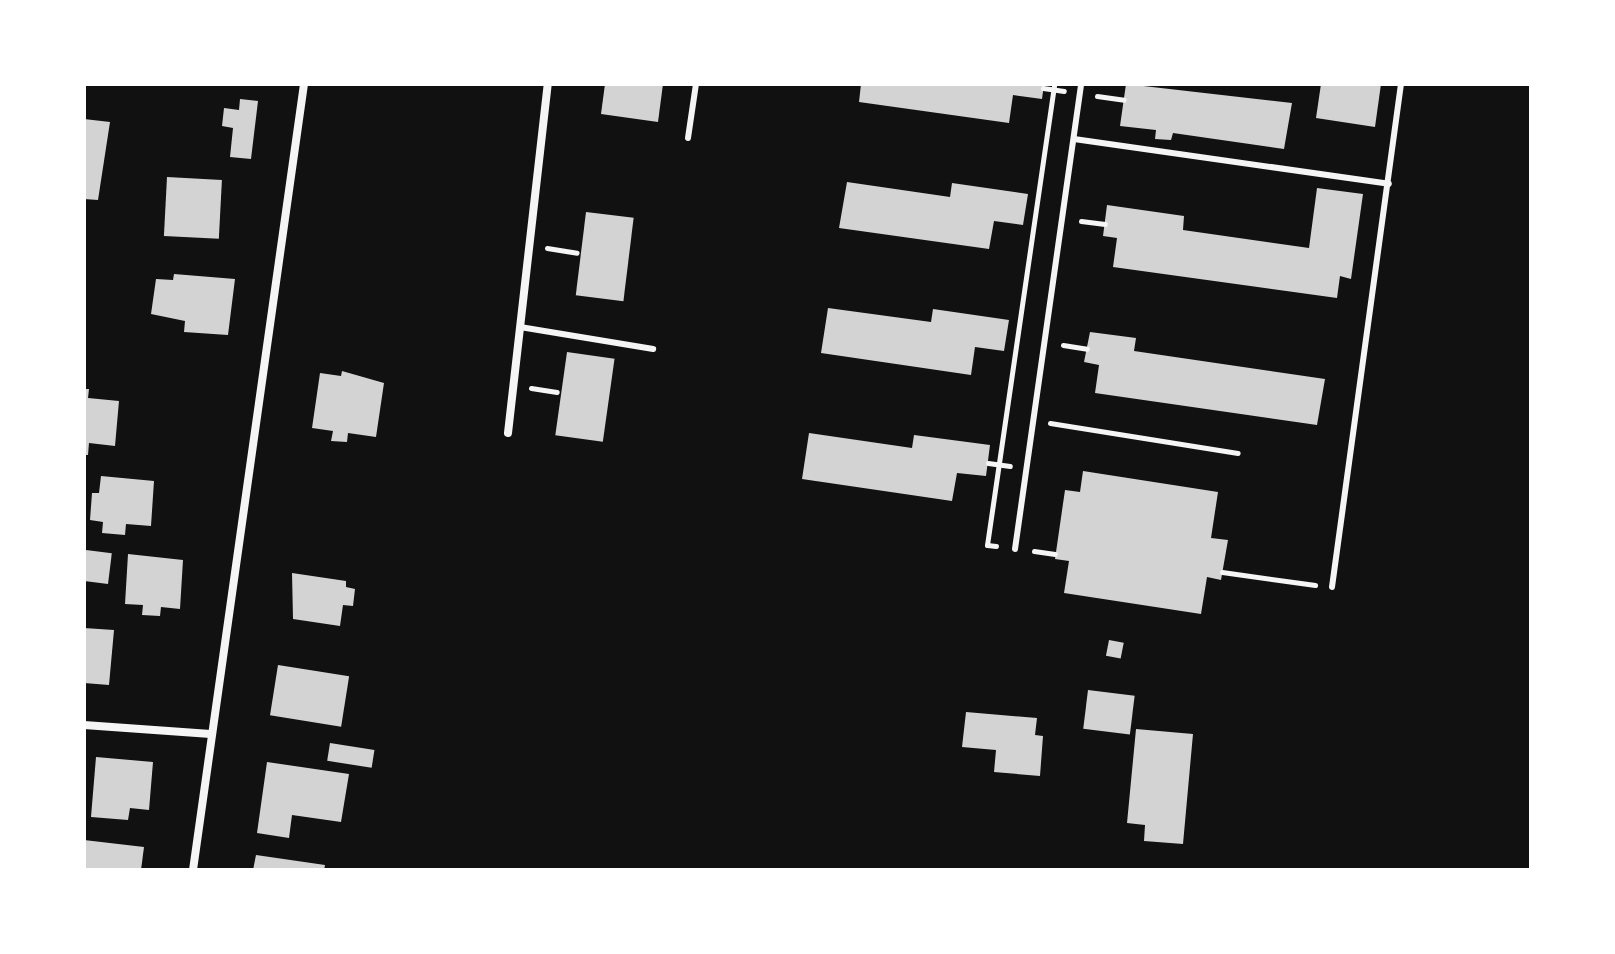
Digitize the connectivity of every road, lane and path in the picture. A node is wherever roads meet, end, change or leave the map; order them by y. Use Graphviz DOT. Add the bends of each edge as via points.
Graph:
graph roads {
  1 [pos="304,84"];
  2 [pos="548,84"];
  3 [pos="696,84"];
  4 [pos="1054,84"];
  5 [pos="1081,84"];
  6 [pos="1401,84"];
  7 [pos="688,138"];
  8 [pos="1074,139"];
  9 [pos="1389,184"];
  10 [pos="529,246"];
  11 [pos="577,253"];
  12 [pos="520,327"];
  13 [pos="653,349"];
  14 [pos="1033,420"];
  15 [pos="508,433"];
  16 [pos="1238,453"];
  17 [pos="987,545"];
  18 [pos="1015,549"];
  19 [pos="1222,572"];
  20 [pos="1332,587"];
  21 [pos="84,725"];
  22 [pos="211,734"];
  23 [pos="193,870"];
  1 -- 22 [label="street"];
  2 -- 10 [label="street"];
  3 -- 7 [label="lane"];
  4 -- 17 [label="path"];
  5 -- 8 [label="lane"];
  6 -- 9 [label="lane"];
  8 -- 9 [label="lane"];
  8 -- 14 [label="lane"];
  9 -- 20 [label="lane"];
  10 -- 11 [label="path"];
  10 -- 12 [label="street"];
  12 -- 13 [label="lane"];
  12 -- 15 [label="street"];
  14 -- 16 [label="path"];
  14 -- 18 [label="lane"];
  19 -- 20 [label="path"];
  21 -- 22 [label="street"];
  22 -- 23 [label="street"];
}
